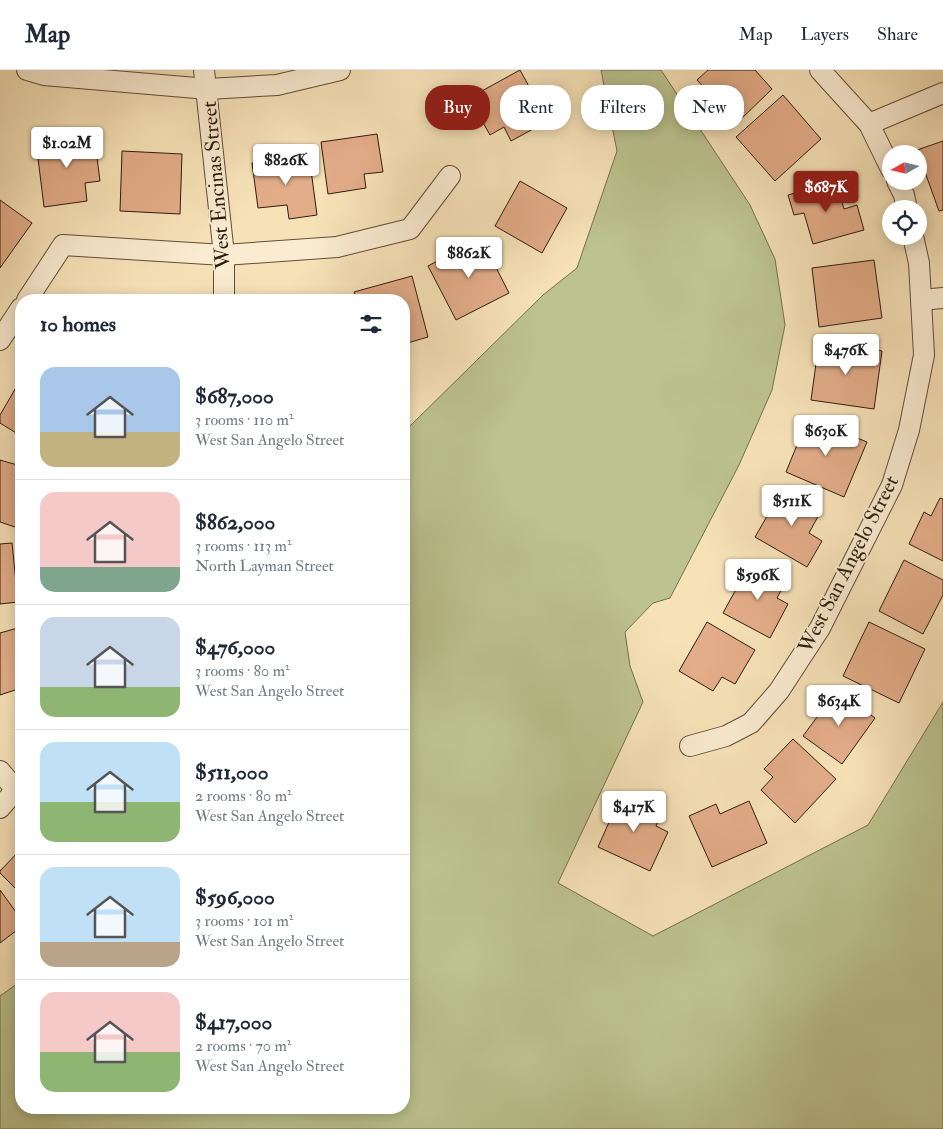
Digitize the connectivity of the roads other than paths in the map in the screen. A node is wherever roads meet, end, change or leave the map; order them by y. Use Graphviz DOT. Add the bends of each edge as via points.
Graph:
graph roads {
  1 [pos="27,70"];
  2 [pos="340,70"];
  3 [pos="820,70"];
  4 [pos="206,80"];
  5 [pos="943,93"];
  6 [pos="869,124"];
  7 [pos="882,151"];
  8 [pos="450,176"];
  9 [pos="915,245"];
  10 [pos="224,256"];
  11 [pos="31,294"];
  12 [pos="224,294"];
  13 [pos="943,298"];
  14 [pos="921,300"];
  15 [pos="15,317"];
  16 [pos="0,340"];
  17 [pos="690,746"];
  18 [pos="0,770"];
  19 [pos="15,783"];
  20 [pos="15,791"];
  21 [pos="0,808"];
  1 -- 4 [label="street" via="44,75"];
  2 -- 4 [label="street" via="277,85"];
  3 -- 6 [label="street"];
  4 -- 10 [label="street, West Encinas Street"];
  5 -- 6 [label="street"];
  6 -- 7 [label="street"];
  8 -- 10 [label="street" via="410,229 337,247"];
  9 -- 14 [label="street, West San Angelo Street"];
  10 -- 11 [label="street" via="63,245"];
  10 -- 12 [label="street, West Encinas Street"];
  13 -- 14 [label="street"];
  14 -- 17 [label="street, West San Angelo Street" via="924,355 909,430 892,485 820,628 779,691 751,723 726,736"];
  15 -- 16 [label="street"];
  18 -- 19 [label="street"];
  20 -- 21 [label="street"];
}
